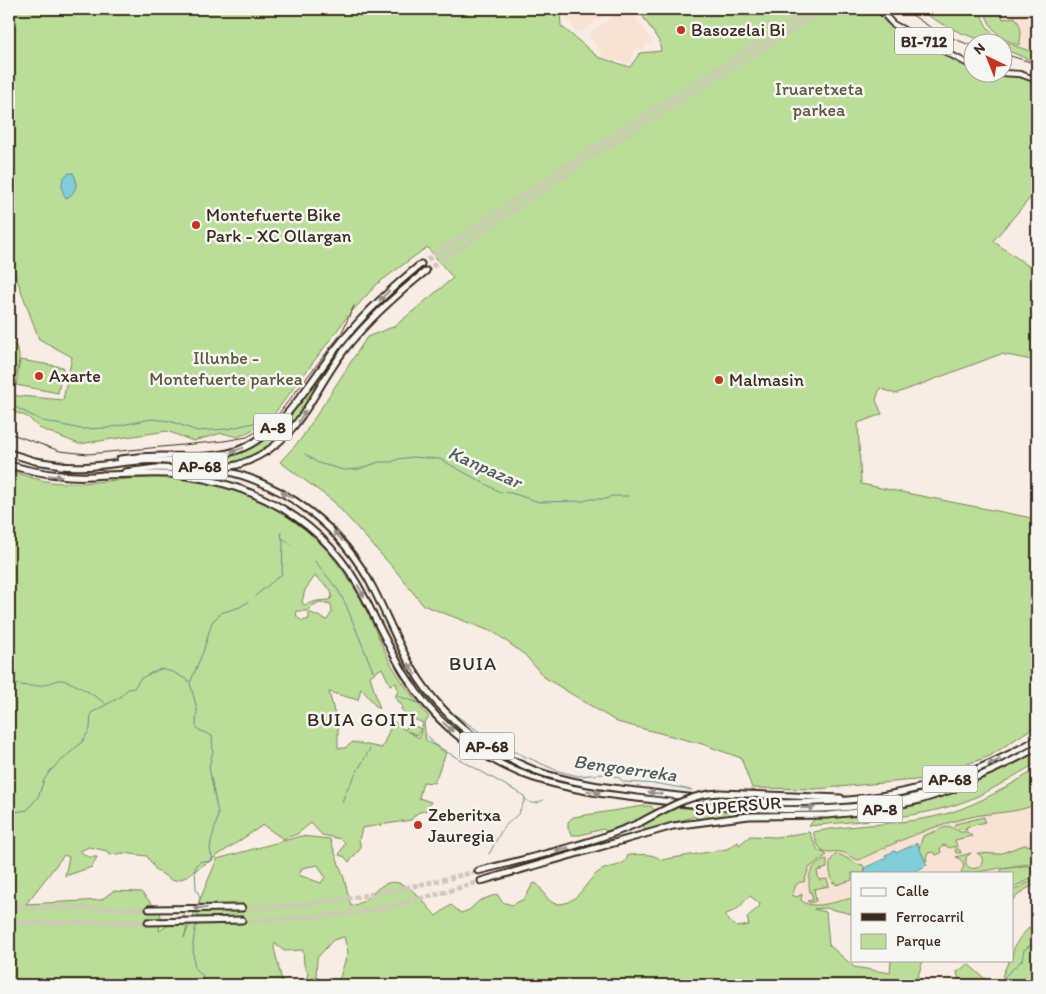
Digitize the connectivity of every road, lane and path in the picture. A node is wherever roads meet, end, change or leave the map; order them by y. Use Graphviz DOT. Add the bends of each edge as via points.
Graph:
graph roads {
  1 [pos="879,9"];
  2 [pos="964,62"];
  3 [pos="1014,74"];
  4 [pos="1037,80"];
  5 [pos="421,264"];
  6 [pos="426,271"];
  7 [pos="9,453"];
  8 [pos="9,465"];
  9 [pos="60,466"];
  10 [pos="103,475"];
  11 [pos="1037,739"];
  12 [pos="1037,747"];
  13 [pos="998,768"];
  14 [pos="856,799"];
  15 [pos="478,871"];
  16 [pos="481,882"];
  17 [pos="242,908"];
  18 [pos="149,909"];
  19 [pos="242,920"];
  20 [pos="148,922"];
  1 -- 2 [label="main road, BI-712" via="893,24"];
  3 -- 4 [label="main road"];
  5 -- 9 [label="highway, A-8, one-way" via="359,321 290,410 248,445 217,456 141,456"];
  10 -- 6 [label="highway, A-8, one-way, bridge" via="156,468 224,468 237,466 271,450 290,432 348,346 380,311"];
  7 -- 9 [label="highway, A-8"];
  8 -- 10 [label="highway, A-8, one-way" via="54,476"];
  14 -- 9 [label="highway, AP-68, one-way" via="762,802 676,796 586,784 525,766 487,746 441,708 406,660 375,592 353,554 326,524 295,500 244,476 178,462 141,460 86,467"];
  10 -- 13 [label="highway, AP-68, one-way" via="157,474 209,480 259,496 296,516 324,540 345,565 399,668 428,707 475,748 535,778 584,790 672,802 734,807 821,808 905,799 951,787"];
  11 -- 14 [label="highway, AP-68, one-way" via="994,762 949,780 903,792"];
  12 -- 13 [label="highway, AP-68"];
  13 -- 16 [label="highway, SUPERSUR / AP-8" via="965,785 904,804 843,814 749,816 673,826"];
  14 -- 15 [label="highway, SUPERSUR / AP-8, one-way, bridge" via="720,793 700,795 614,834"];
  17 -- 18 [label="highway, one-way"];
  19 -- 20 [label="highway"];
}
